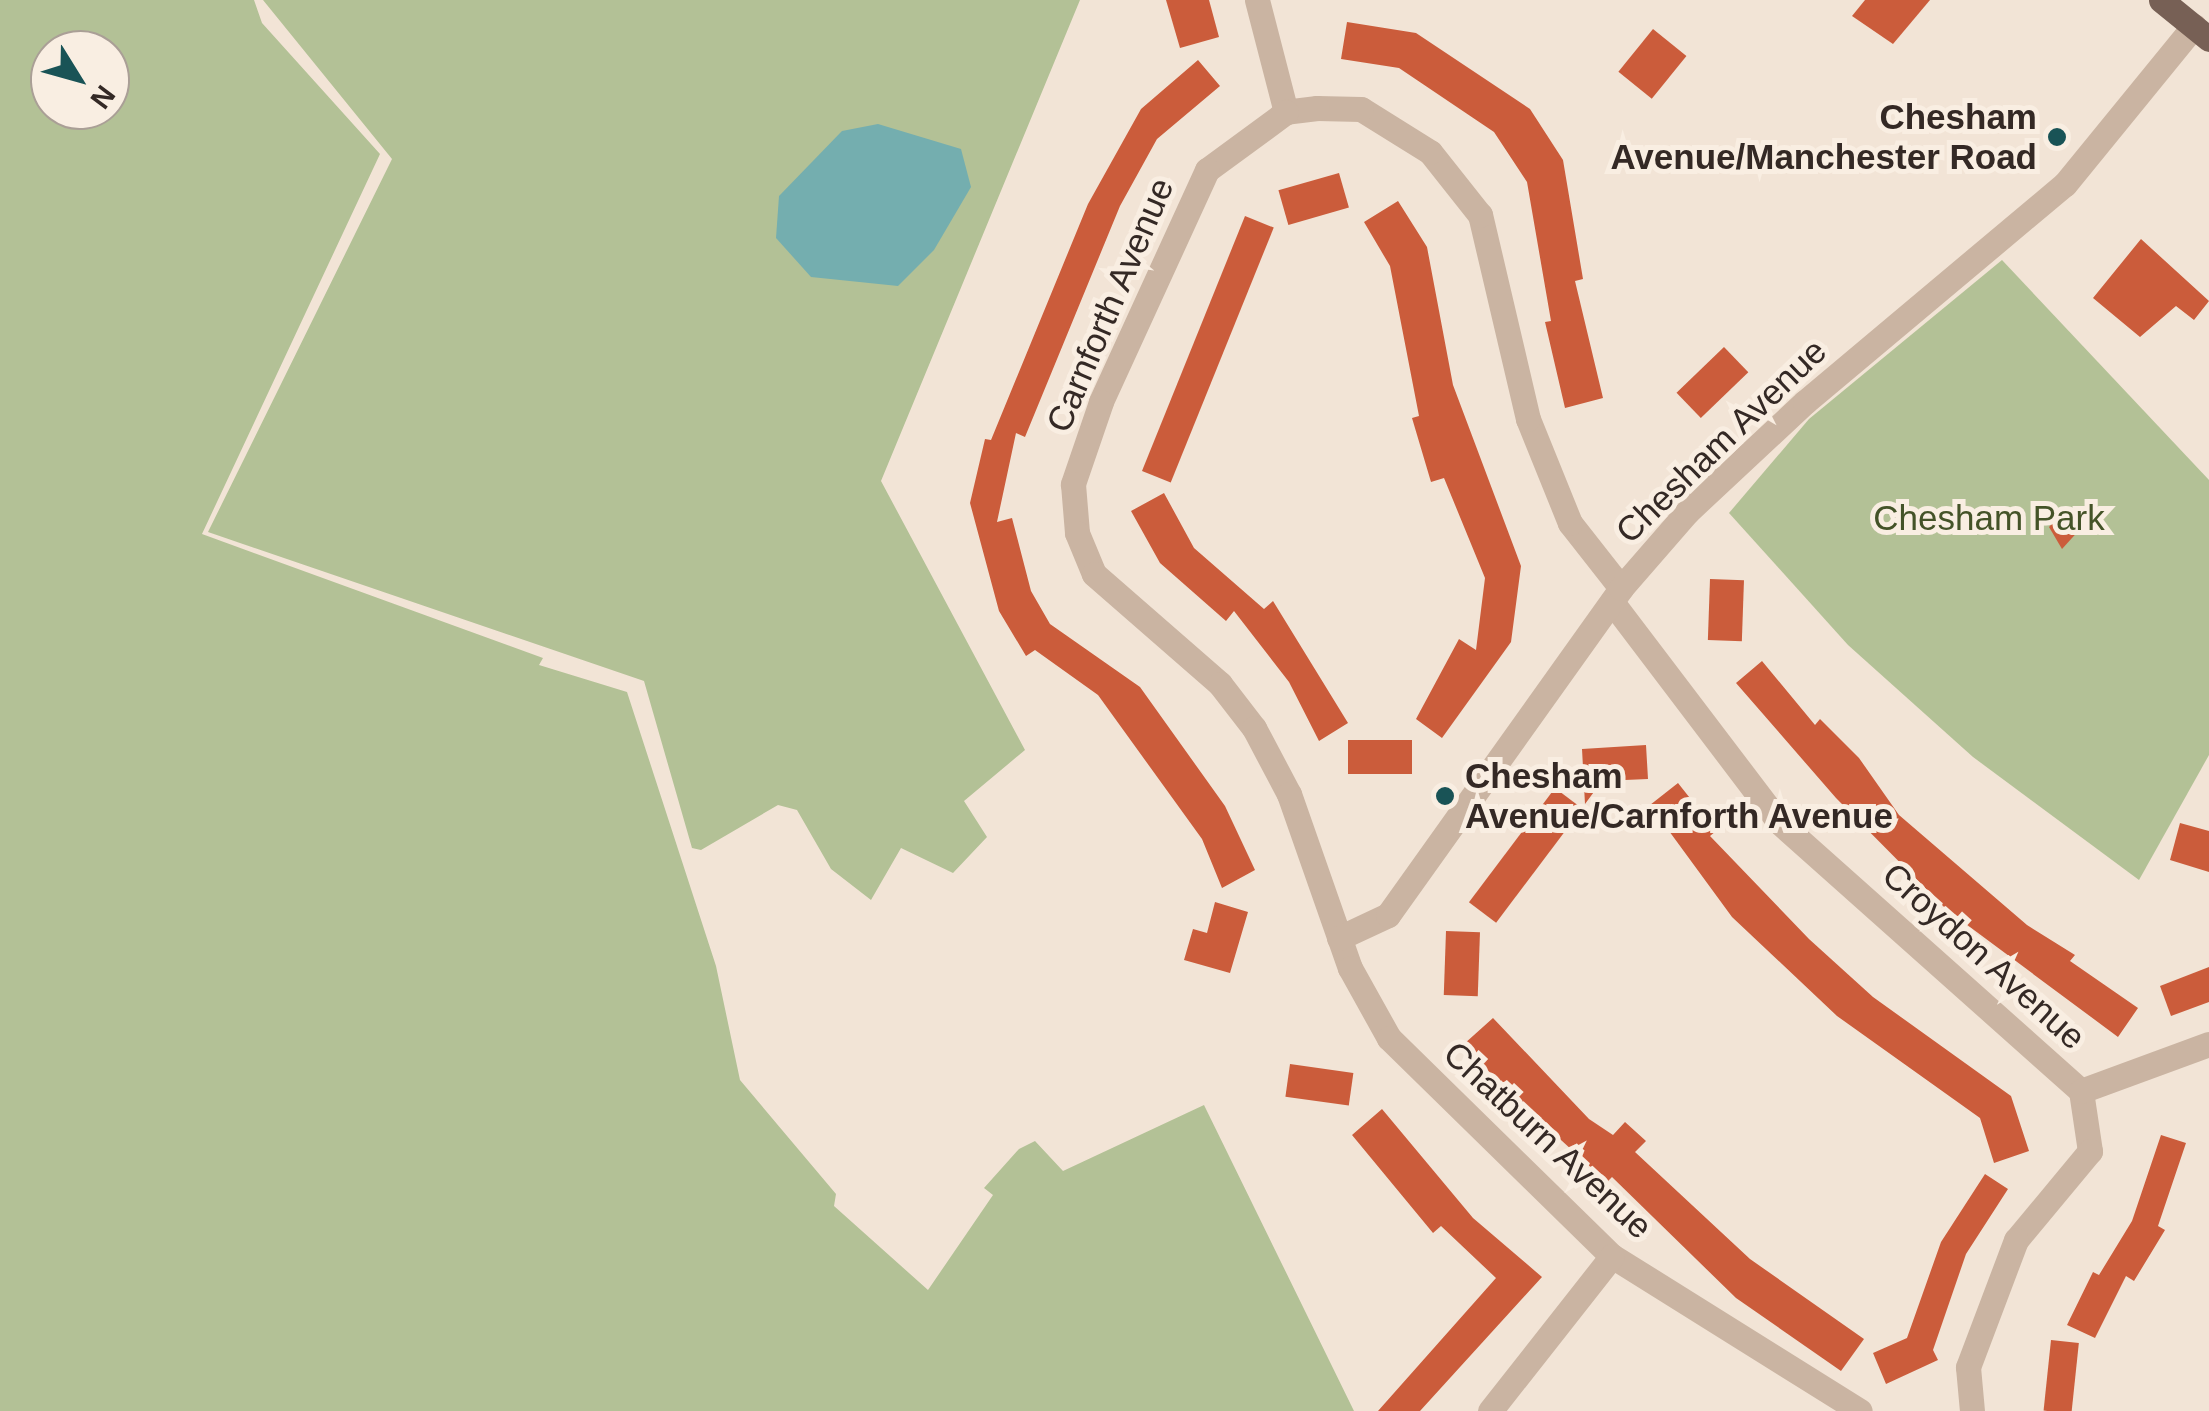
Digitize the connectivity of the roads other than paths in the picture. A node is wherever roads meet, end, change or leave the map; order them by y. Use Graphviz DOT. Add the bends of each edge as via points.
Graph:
graph roads {
  1 [pos="1257,0"];
  2 [pos="2161,0"];
  3 [pos="2201,32"];
  4 [pos="1286,112"];
  5 [pos="1616,595"];
  6 [pos="1339,938"];
  7 [pos="2209,1044"];
  8 [pos="2081,1092"];
  9 [pos="1612,1256"];
  10 [pos="1490,1411"];
  11 [pos="1860,1411"];
  12 [pos="1972,1411"];
  1 -- 4 [label="street"];
  2 -- 3 [label="main road"];
  3 -- 5 [label="street, Chesham Avenue" via="2065,184 1805,402"];
  4 -- 5 [label="street" via="1361,109 1430,152 1456,179 1480,215 1528,418 1563,506"];
  4 -- 6 [label="street, Carnforth Avenue" via="1199,184 1073,484 1077,533 1094,574 1220,684 1254,728 1289,794"];
  5 -- 6 [label="street, Chesham Avenue" via="1388,915"];
  5 -- 8 [label="street, Croydon Avenue" via="1779,822"];
  6 -- 9 [label="street, Chatburn Avenue" via="1389,1038"];
  7 -- 8 [label="street"];
  8 -- 12 [label="street, Croydon Avenue" via="2090,1151 2016,1240 1968,1367"];
  9 -- 10 [label="street"];
  9 -- 11 [label="street, Chatburn Avenue"];
}
